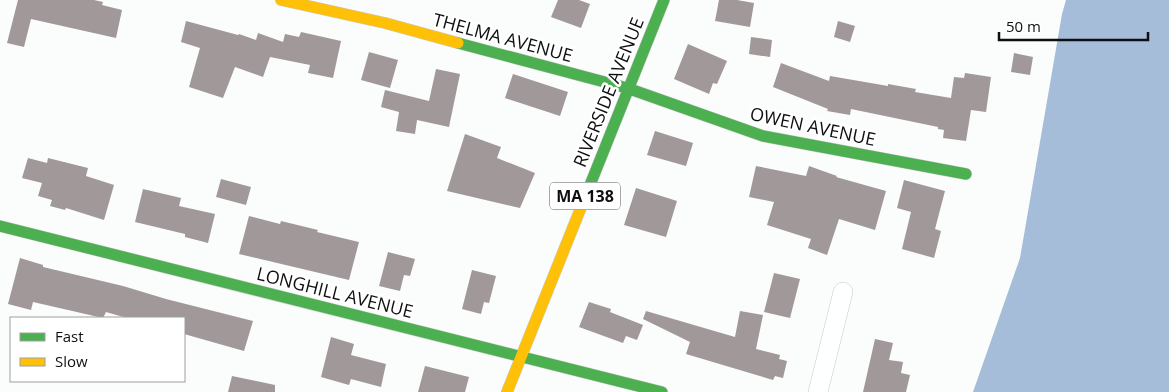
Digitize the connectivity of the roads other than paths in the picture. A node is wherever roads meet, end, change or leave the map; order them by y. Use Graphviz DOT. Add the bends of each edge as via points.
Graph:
graph roads {
  1 [pos="281,0"];
  2 [pos="664,0"];
  3 [pos="627,88"];
  4 [pos="966,174"];
  5 [pos="0,226"];
  6 [pos="843,292"];
  7 [pos="521,356"];
  8 [pos="507,392"];
  9 [pos="662,392"];
  10 [pos="818,392"];
  1 -- 3 [label="street, THELMA AVENUE" via="385,23"];
  2 -- 3 [label="street, RIVERSIDE AVENUE / MA 138"];
  3 -- 4 [label="street, OWEN AVENUE" via="763,136"];
  3 -- 7 [label="street, RIVERSIDE AVENUE / MA 138"];
  5 -- 7 [label="street, LONGHILL AVENUE"];
  6 -- 10 [label="street"];
  7 -- 8 [label="street, RIVERSIDE AVENUE / MA 138"];
  7 -- 9 [label="street, LONGHILL AVENUE"];
}
